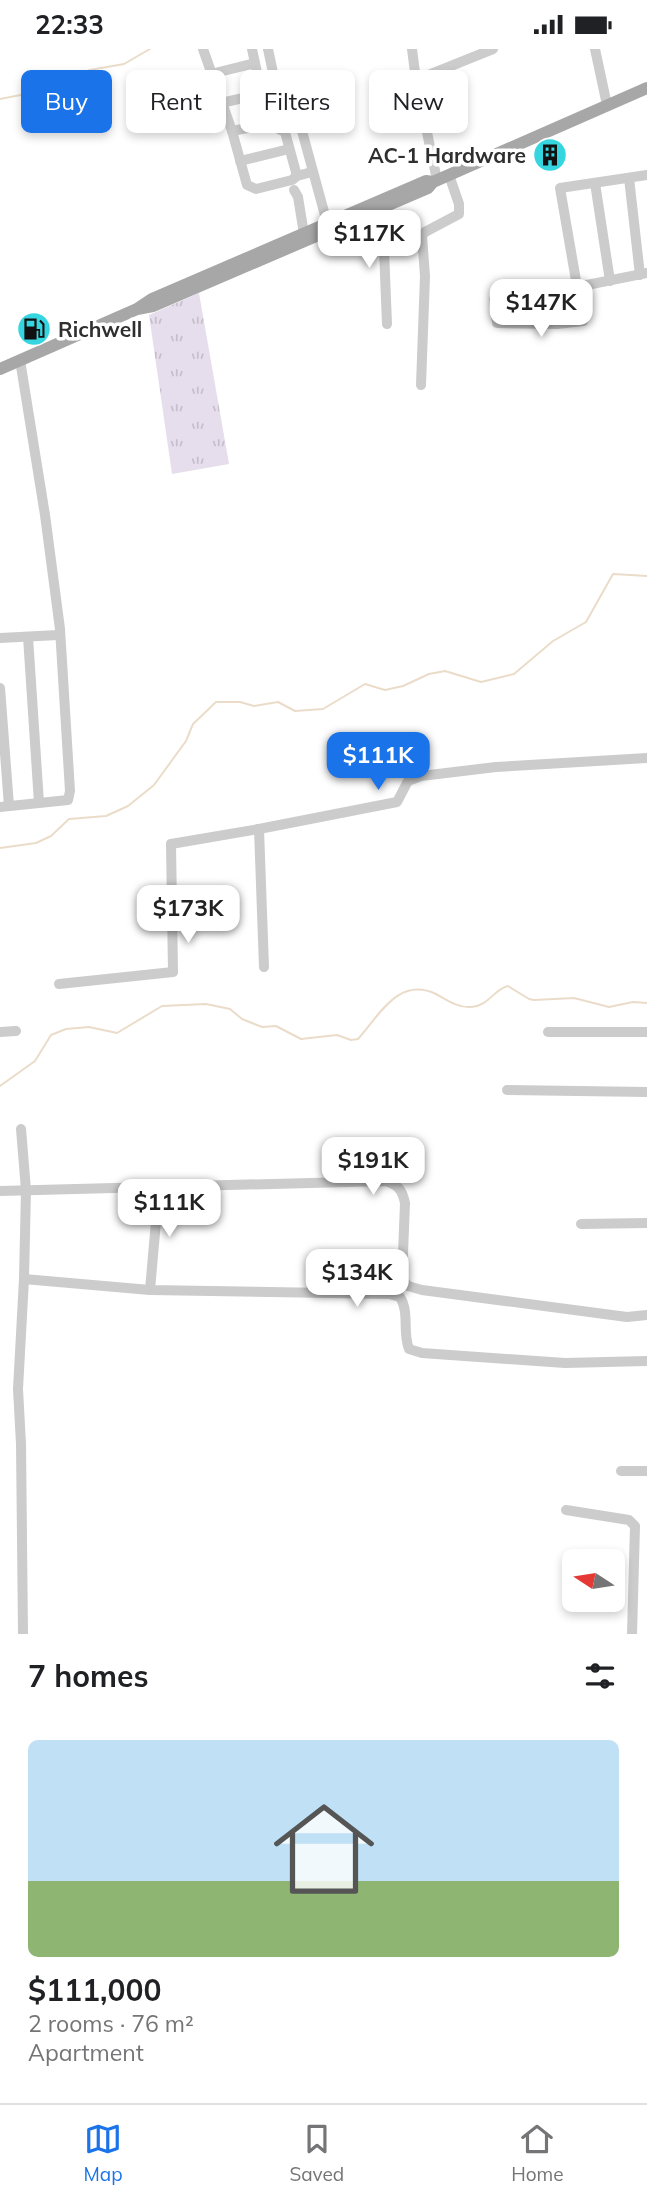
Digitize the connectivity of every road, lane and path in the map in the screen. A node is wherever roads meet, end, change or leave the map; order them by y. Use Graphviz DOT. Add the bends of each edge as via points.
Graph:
graph roads {
  1 [pos="203,49"];
  2 [pos="252,49"];
  3 [pos="268,49"];
  4 [pos="412,49"];
  5 [pos="493,49"];
  6 [pos="595,49"];
  7 [pos="255,63"];
  8 [pos="210,70"];
  9 [pos="226,70"];
  10 [pos="256,70"];
  11 [pos="415,70"];
  12 [pos="441,70"];
  13 [pos="647,88"];
  14 [pos="607,105"];
  15 [pos="226,116"];
  16 [pos="240,129"];
  17 [pos="232,131"];
  18 [pos="285,133"];
  19 [pos="429,133"];
  20 [pos="289,149"];
  21 [pos="240,161"];
  22 [pos="308,173"];
  23 [pos="647,175"];
  24 [pos="629,178"];
  25 [pos="440,179"];
  26 [pos="294,182"];
  27 [pos="595,183"];
  28 [pos="377,206"];
  29 [pos="328,226"];
  30 [pos="304,237"];
  31 [pos="644,274"];
  32 [pos="610,281"];
  33 [pos="577,287"];
  34 [pos="387,324"];
  35 [pos="20,360"];
  36 [pos="0,369"];
  37 [pos="421,385"];
  38 [pos="58,635"];
  39 [pos="28,636"];
  40 [pos="0,638"];
  41 [pos="0,688"];
  42 [pos="647,758"];
  43 [pos="39,803"];
  44 [pos="5,807"];
  45 [pos="259,829"];
  46 [pos="264,967"];
  47 [pos="59,984"];
  48 [pos="16,1031"];
  49 [pos="647,1031"];
  50 [pos="0,1032"];
  51 [pos="548,1032"];
  52 [pos="507,1090"];
  53 [pos="647,1092"];
  54 [pos="21,1129"];
  55 [pos="159,1187"];
  56 [pos="26,1190"];
  57 [pos="0,1191"];
  58 [pos="647,1223"];
  59 [pos="581,1224"];
  60 [pos="24,1279"];
  61 [pos="150,1290"];
  62 [pos="647,1315"];
  63 [pos="647,1361"];
  64 [pos="621,1471"];
  65 [pos="647,1471"];
  66 [pos="566,1510"];
  67 [pos="23,1634"];
  68 [pos="632,1634"];
  1 -- 8 [label="street"];
  2 -- 7 [label="street"];
  3 -- 29 [label="street" via="280,106 296,109"];
  4 -- 11 [label="street"];
  5 -- 12 [label="street"];
  6 -- 14 [label="street"];
  7 -- 9 [label="street"];
  7 -- 10 [label="street"];
  13 -- 14 [label="main road"];
  14 -- 25 [label="main road"];
  15 -- 17 [label="street"];
  16 -- 17 [label="street"];
  17 -- 21 [label="street"];
  18 -- 20 [label="street"];
  19 -- 25 [label="street"];
  20 -- 21 [label="street"];
  20 -- 26 [label="street"];
  21 -- 26 [label="street" via="252,188"];
  22 -- 26 [label="street"];
  23 -- 24 [label="street"];
  24 -- 27 [label="street"];
  24 -- 31 [label="street"];
  25 -- 28 [label="main road" via="428,188"];
  25 -- 37 [label="street" via="459,204 459,214 425,232 420,241 425,276"];
  26 -- 30 [label="street"];
  27 -- 32 [label="street"];
  27 -- 33 [label="street" via="560,188"];
  28 -- 29 [label="main road"];
  28 -- 34 [label="street" via="383,225"];
  29 -- 30 [label="main road"];
  30 -- 35 [label="main road" via="152,299"];
  31 -- 32 [label="street"];
  32 -- 33 [label="street"];
  33 -- 33 [label="street" via="494,299 497,323 583,321"];
  35 -- 36 [label="main road"];
  35 -- 38 [label="street" via="45,515"];
  38 -- 39 [label="street"];
  38 -- 43 [label="street" via="70,796"];
  39 -- 40 [label="street"];
  39 -- 43 [label="street"];
  41 -- 44 [label="street"];
  42 -- 45 [label="street" via="421,776 408,781 397,802"];
  43 -- 44 [label="street"];
  45 -- 46 [label="street"];
  45 -- 47 [label="street" via="171,844 173,972"];
  48 -- 50 [label="street"];
  49 -- 51 [label="street"];
  52 -- 53 [label="street"];
  54 -- 56 [label="street"];
  55 -- 56 [label="street"];
  55 -- 61 [label="street"];
  55 -- 62 [label="street" via="385,1181 397,1185 405,1203 402,1279 408,1286 627,1317"];
  56 -- 57 [label="street"];
  56 -- 60 [label="street"];
  58 -- 59 [label="street"];
  60 -- 61 [label="street"];
  60 -- 67 [label="street" via="18,1389"];
  61 -- 63 [label="street" via="389,1294 400,1297 405,1306 405,1340 410,1349 422,1353 565,1363"];
  64 -- 65 [label="street"];
  66 -- 68 [label="street" via="629,1520 635,1526"];
}
